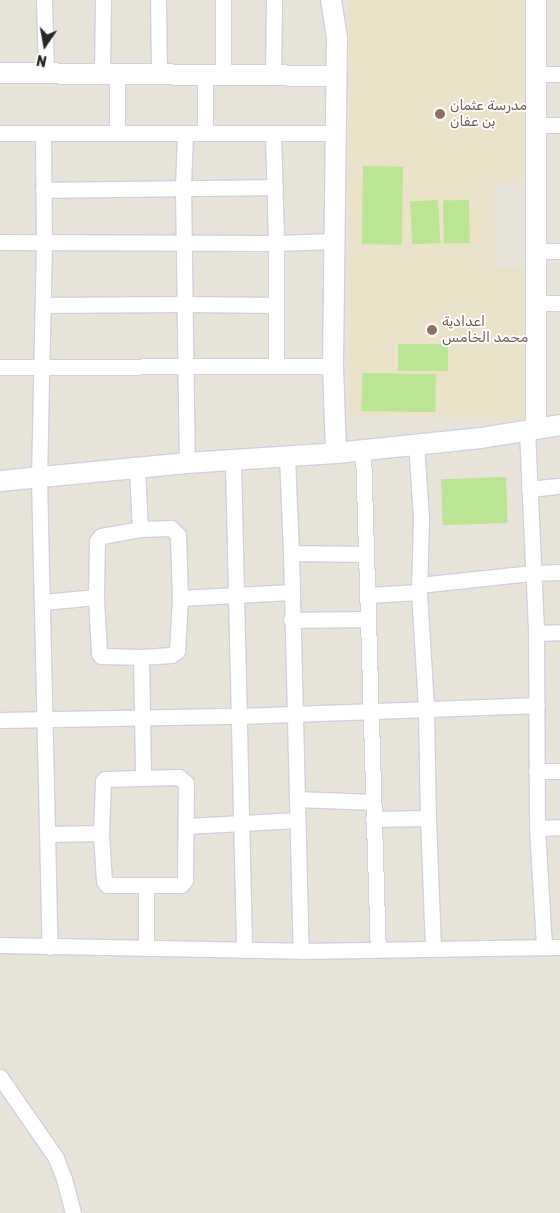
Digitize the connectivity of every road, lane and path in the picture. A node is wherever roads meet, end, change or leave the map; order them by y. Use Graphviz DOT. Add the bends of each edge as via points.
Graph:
graph roads {
  1 [pos="44,0"];
  2 [pos="102,0"];
  3 [pos="158,0"];
  4 [pos="223,0"];
  5 [pos="274,0"];
  6 [pos="331,0"];
  7 [pos="536,0"];
  8 [pos="0,73"];
  9 [pos="46,73"];
  10 [pos="110,73"];
  11 [pos="159,74"];
  12 [pos="214,74"];
  13 [pos="536,74"];
  14 [pos="560,74"];
  15 [pos="273,75"];
  16 [pos="336,76"];
  17 [pos="535,125"];
  18 [pos="560,125"];
  19 [pos="0,133"];
  20 [pos="117,133"];
  21 [pos="205,133"];
  22 [pos="273,133"];
  23 [pos="337,133"];
  24 [pos="43,134"];
  25 [pos="185,134"];
  26 [pos="183,186"];
  27 [pos="275,187"];
  28 [pos="43,190"];
  29 [pos="44,241"];
  30 [pos="334,241"];
  31 [pos="0,242"];
  32 [pos="184,242"];
  33 [pos="276,243"];
  34 [pos="536,251"];
  35 [pos="560,251"];
  36 [pos="536,303"];
  37 [pos="560,303"];
  38 [pos="184,304"];
  39 [pos="276,305"];
  40 [pos="43,306"];
  41 [pos="276,366"];
  42 [pos="333,366"];
  43 [pos="0,367"];
  44 [pos="186,367"];
  45 [pos="42,368"];
  46 [pos="560,425"];
  47 [pos="532,430"];
  48 [pos="416,444"];
  49 [pos="364,450"];
  50 [pos="336,453"];
  51 [pos="287,456"];
  52 [pos="233,461"];
  53 [pos="187,463"];
  54 [pos="137,469"];
  55 [pos="39,478"];
  56 [pos="0,481"];
  57 [pos="560,486"];
  58 [pos="528,488"];
  59 [pos="140,529"];
  60 [pos="291,553"];
  61 [pos="366,554"];
  62 [pos="560,572"];
  63 [pos="532,573"];
  64 [pos="419,588"];
  65 [pos="291,592"];
  66 [pos="236,595"];
  67 [pos="368,595"];
  68 [pos="96,597"];
  69 [pos="180,598"];
  70 [pos="43,602"];
  71 [pos="367,619"];
  72 [pos="292,620"];
  73 [pos="560,632"];
  74 [pos="536,633"];
  75 [pos="141,657"];
  76 [pos="537,705"];
  77 [pos="426,708"];
  78 [pos="370,711"];
  79 [pos="294,713"];
  80 [pos="240,716"];
  81 [pos="43,718"];
  82 [pos="140,718"];
  83 [pos="0,720"];
  84 [pos="536,771"];
  85 [pos="560,771"];
  86 [pos="143,777"];
  87 [pos="297,799"];
  88 [pos="374,802"];
  89 [pos="428,818"];
  90 [pos="373,819"];
  91 [pos="297,820"];
  92 [pos="242,824"];
  93 [pos="187,826"];
  94 [pos="560,827"];
  95 [pos="537,828"];
  96 [pos="101,833"];
  97 [pos="49,834"];
  98 [pos="146,886"];
  99 [pos="0,945"];
  100 [pos="544,946"];
  101 [pos="560,946"];
  102 [pos="50,947"];
  103 [pos="146,948"];
  104 [pos="378,949"];
  105 [pos="433,949"];
  106 [pos="244,950"];
  107 [pos="301,951"];
  108 [pos="0,1077"];
  109 [pos="73,1213"];
  1 -- 9 [label="street"];
  2 -- 10 [label="street"];
  3 -- 11 [label="street"];
  4 -- 12 [label="street"];
  5 -- 15 [label="street"];
  6 -- 16 [label="street" via="336,37"];
  7 -- 13 [label="street"];
  8 -- 9 [label="street"];
  9 -- 10 [label="street"];
  10 -- 11 [label="street"];
  10 -- 20 [label="street"];
  11 -- 12 [label="street"];
  12 -- 15 [label="street"];
  12 -- 21 [label="street"];
  13 -- 14 [label="street"];
  13 -- 17 [label="street"];
  15 -- 16 [label="street"];
  16 -- 23 [label="street"];
  17 -- 18 [label="street"];
  17 -- 34 [label="street"];
  19 -- 24 [label="street"];
  20 -- 24 [label="street"];
  20 -- 25 [label="street"];
  21 -- 22 [label="street"];
  21 -- 25 [label="street"];
  22 -- 23 [label="street"];
  22 -- 27 [label="street"];
  23 -- 30 [label="street"];
  24 -- 28 [label="street"];
  25 -- 26 [label="street"];
  26 -- 27 [label="street"];
  26 -- 28 [label="street"];
  26 -- 32 [label="street"];
  27 -- 33 [label="street"];
  28 -- 29 [label="street"];
  29 -- 31 [label="street"];
  29 -- 32 [label="street"];
  29 -- 40 [label="street"];
  30 -- 33 [label="street"];
  30 -- 42 [label="street"];
  32 -- 33 [label="street"];
  32 -- 38 [label="street"];
  33 -- 39 [label="street"];
  34 -- 35 [label="street"];
  34 -- 36 [label="street"];
  36 -- 37 [label="street"];
  36 -- 47 [label="street"];
  38 -- 39 [label="street"];
  38 -- 40 [label="street"];
  38 -- 44 [label="street"];
  39 -- 41 [label="street"];
  40 -- 45 [label="street"];
  41 -- 42 [label="street"];
  41 -- 44 [label="street"];
  42 -- 50 [label="street"];
  43 -- 45 [label="street"];
  44 -- 45 [label="street"];
  44 -- 53 [label="street"];
  45 -- 55 [label="street"];
  46 -- 47 [label="street"];
  47 -- 48 [label="street"];
  47 -- 58 [label="street"];
  48 -- 49 [label="street"];
  48 -- 64 [label="street"];
  49 -- 50 [label="street"];
  49 -- 61 [label="street"];
  50 -- 51 [label="street"];
  51 -- 52 [label="street"];
  51 -- 60 [label="street"];
  52 -- 53 [label="street"];
  52 -- 66 [label="street"];
  53 -- 54 [label="street"];
  54 -- 55 [label="street"];
  54 -- 59 [label="street"];
  55 -- 56 [label="street"];
  55 -- 70 [label="street"];
  57 -- 58 [label="street"];
  58 -- 63 [label="street"];
  59 -- 68 [label="street" via="99,538 96,546"];
  59 -- 69 [label="street" via="171,528 177,532"];
  60 -- 61 [label="street"];
  60 -- 65 [label="street"];
  61 -- 67 [label="street"];
  62 -- 63 [label="street"];
  63 -- 64 [label="street"];
  63 -- 74 [label="street"];
  64 -- 67 [label="street"];
  64 -- 77 [label="street"];
  65 -- 66 [label="street"];
  65 -- 72 [label="street"];
  66 -- 69 [label="street"];
  66 -- 80 [label="street"];
  67 -- 71 [label="street"];
  68 -- 70 [label="street"];
  68 -- 75 [label="street" via="99,653 106,657"];
  69 -- 75 [label="street" via="177,651 171,655"];
  70 -- 81 [label="street"];
  71 -- 72 [label="street"];
  71 -- 78 [label="street"];
  72 -- 79 [label="street"];
  73 -- 74 [label="street"];
  74 -- 76 [label="street"];
  75 -- 82 [label="street"];
  76 -- 77 [label="street"];
  76 -- 84 [label="street"];
  77 -- 78 [label="street"];
  77 -- 89 [label="street"];
  78 -- 79 [label="street"];
  78 -- 88 [label="street"];
  79 -- 80 [label="street"];
  79 -- 87 [label="street"];
  80 -- 82 [label="street"];
  80 -- 92 [label="street"];
  81 -- 82 [label="street"];
  81 -- 83 [label="street"];
  81 -- 97 [label="street"];
  82 -- 86 [label="street"];
  84 -- 85 [label="street"];
  84 -- 95 [label="street"];
  86 -- 93 [label="street" via="179,777 184,780"];
  86 -- 96 [label="street" via="102,781"];
  87 -- 88 [label="street"];
  87 -- 91 [label="street"];
  88 -- 90 [label="street"];
  89 -- 90 [label="street"];
  89 -- 105 [label="street"];
  90 -- 104 [label="street"];
  91 -- 92 [label="street"];
  91 -- 107 [label="street"];
  92 -- 93 [label="street"];
  92 -- 106 [label="street"];
  93 -- 98 [label="street" via="185,880 181,885"];
  94 -- 95 [label="street"];
  95 -- 100 [label="street"];
  96 -- 97 [label="street"];
  96 -- 98 [label="street" via="105,883 109,886"];
  97 -- 102 [label="street"];
  98 -- 103 [label="street"];
  99 -- 102 [label="street"];
  100 -- 101 [label="street"];
  100 -- 105 [label="street"];
  102 -- 103 [label="street"];
  103 -- 106 [label="street"];
  104 -- 105 [label="street"];
  104 -- 107 [label="street"];
  106 -- 107 [label="street"];
  108 -- 109 [label="street" via="56,1158"];
}
